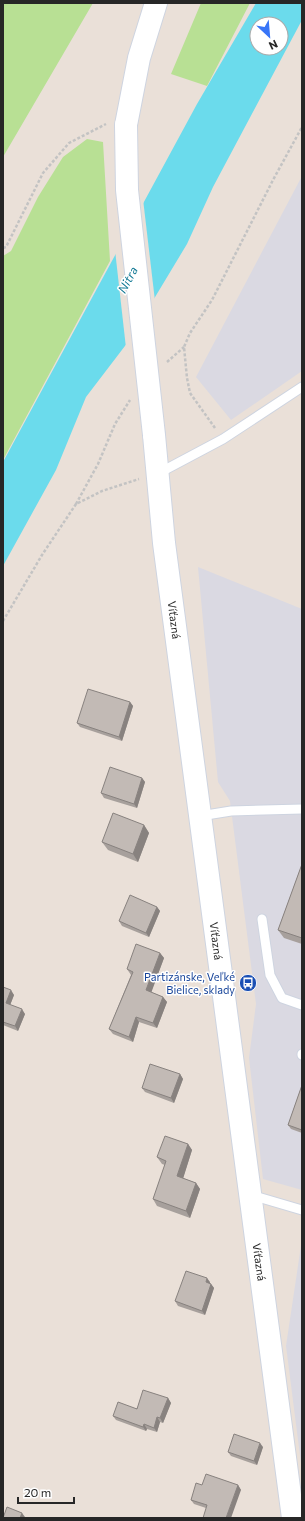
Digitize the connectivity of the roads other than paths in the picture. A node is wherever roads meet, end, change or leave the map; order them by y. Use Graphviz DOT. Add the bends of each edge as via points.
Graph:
graph roads {
  1 [pos="156,3"];
  2 [pos="302,387"];
  3 [pos="159,473"];
  4 [pos="302,809"];
  5 [pos="200,816"];
  6 [pos="262,919"];
  7 [pos="302,1005"];
  8 [pos="250,1195"];
  9 [pos="302,1210"];
  10 [pos="293,1518"];
  1 -- 3 [label="main road, Víťazná, bridge" via="139,58 126,120 127,190"];
  2 -- 3 [label="lane" via="223,439"];
  3 -- 5 [label="main road, Víťazná" via="164,543"];
  4 -- 5 [label="lane" via="231,811"];
  5 -- 8 [label="main road, Víťazná"];
  6 -- 7 [label="lane" via="270,975 282,998"];
  8 -- 9 [label="lane"];
  8 -- 10 [label="main road, Víťazná"];
}
